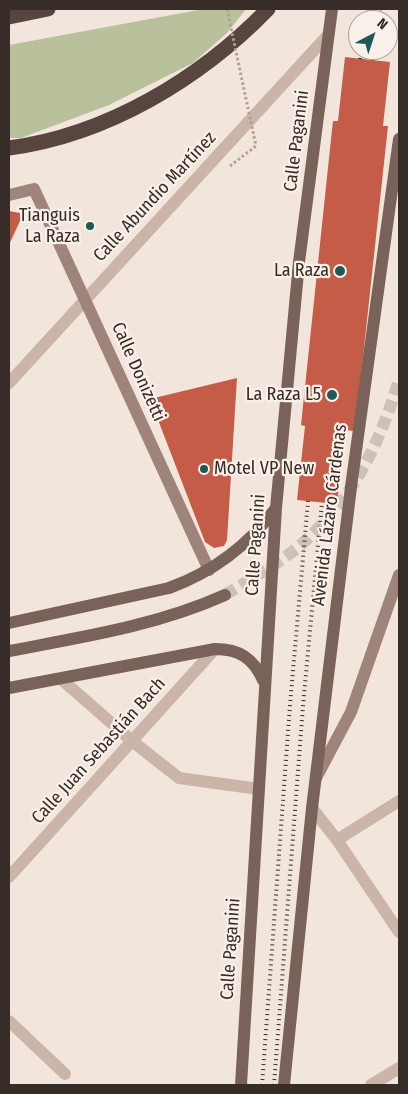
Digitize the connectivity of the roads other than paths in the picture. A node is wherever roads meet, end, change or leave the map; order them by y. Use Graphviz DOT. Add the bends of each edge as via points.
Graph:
graph roads {
  1 [pos="268,9"];
  2 [pos="332,9"];
  3 [pos="43,10"];
  4 [pos="9,17"];
  5 [pos="9,28"];
  6 [pos="328,34"];
  7 [pos="399,139"];
  8 [pos="9,148"];
  9 [pos="9,195"];
  10 [pos="85,299"];
  11 [pos="9,383"];
  12 [pos="276,508"];
  13 [pos="209,570"];
  14 [pos="399,575"];
  15 [pos="225,595"];
  16 [pos="9,623"];
  17 [pos="215,649"];
  18 [pos="9,651"];
  19 [pos="62,679"];
  20 [pos="264,681"];
  21 [pos="9,688"];
  22 [pos="132,741"];
  23 [pos="316,778"];
  24 [pos="259,789"];
  25 [pos="399,801"];
  26 [pos="312,808"];
  27 [pos="337,840"];
  28 [pos="9,877"];
  29 [pos="399,932"];
  30 [pos="9,1021"];
  31 [pos="399,1068"];
  32 [pos="65,1074"];
  33 [pos="240,1085"];
  34 [pos="284,1085"];
  35 [pos="371,1085"];
  1 -- 8 [label="highway" via="218,53 150,100 74,133"];
  2 -- 6 [label="main road, Calle Paganini"];
  3 -- 4 [label="highway"];
  3 -- 5 [label="highway"];
  6 -- 10 [label="street, Calle Abundio Martínez"];
  6 -- 12 [label="main road, Calle Paganini" via="299,262"];
  7 -- 23 [label="main road, Avenida Lázaro Cárdenas" via="351,487"];
  9 -- 10 [label="street, Calle Donizetti" via="34,189"];
  10 -- 11 [label="street, Calle Abundio Martínez"];
  10 -- 13 [label="street, Calle Donizetti"];
  12 -- 13 [label="main road" via="251,538"];
  12 -- 20 [label="main road, Calle Paganini"];
  13 -- 16 [label="main road" via="169,588"];
  14 -- 23 [label="street" via="351,712"];
  15 -- 18 [label="main road" via="136,626"];
  17 -- 19 [label="main road"];
  17 -- 20 [label="main road" via="240,652 254,664"];
  17 -- 22 [label="street, Calle Juan Sebastián Bach"];
  19 -- 21 [label="main road"];
  19 -- 22 [label="street"];
  20 -- 24 [label="main road, Calle Paganini"];
  22 -- 24 [label="street" via="179,778"];
  22 -- 28 [label="street, Calle Juan Sebastián Bach"];
  23 -- 26 [label="main road"];
  24 -- 33 [label="main road, Calle Paganini"];
  25 -- 27 [label="street"];
  26 -- 27 [label="street"];
  26 -- 34 [label="main road"];
  27 -- 29 [label="street"];
  30 -- 32 [label="street"];
  31 -- 35 [label="street"];
}
